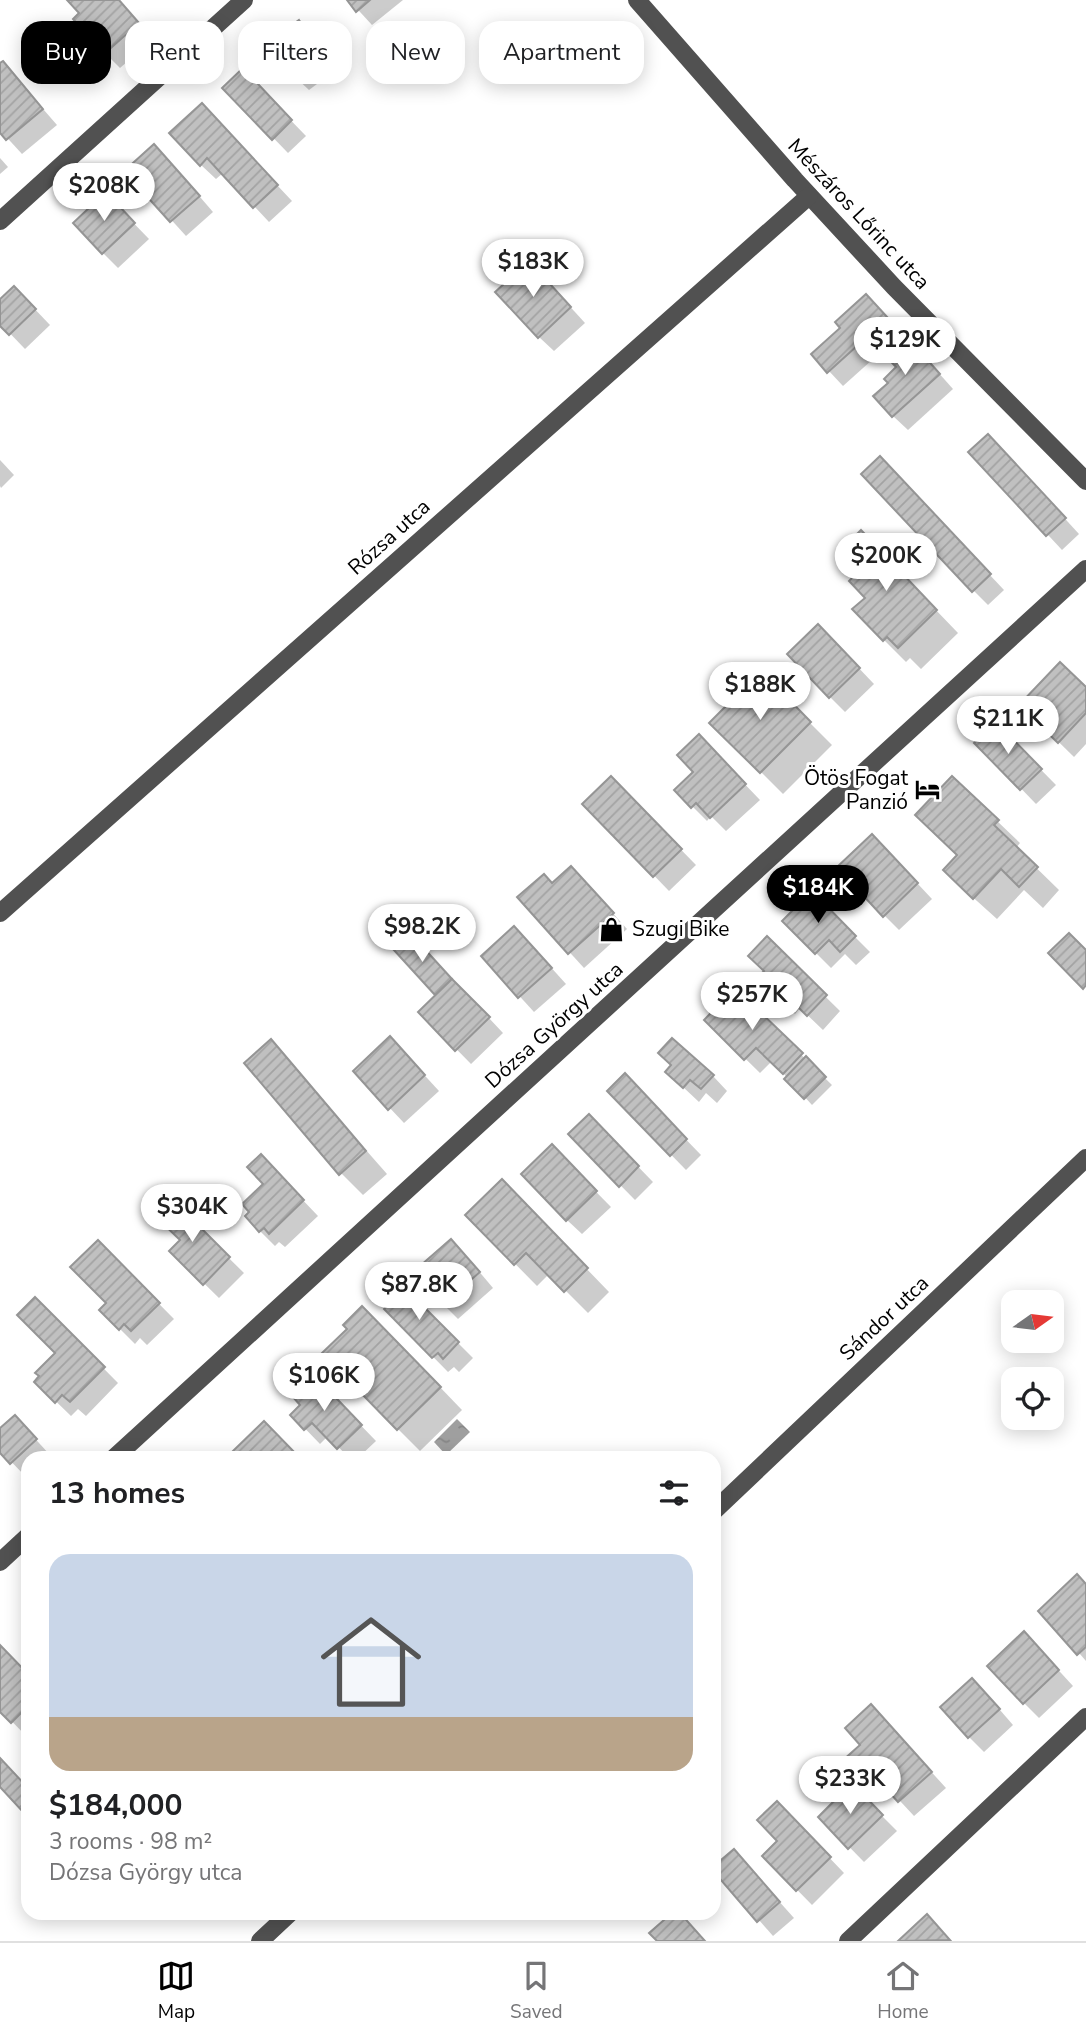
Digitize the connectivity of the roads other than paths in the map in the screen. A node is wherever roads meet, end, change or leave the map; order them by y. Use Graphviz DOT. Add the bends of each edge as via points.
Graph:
graph roads {
  1 [pos="244,0"];
  2 [pos="637,0"];
  3 [pos="809,195"];
  4 [pos="0,221"];
  5 [pos="1086,481"];
  6 [pos="1086,569"];
  7 [pos="0,913"];
  8 [pos="1086,1158"];
  9 [pos="122,1451"];
  10 [pos="721,1504"];
  11 [pos="21,1542"];
  12 [pos="0,1562"];
  13 [pos="1086,1717"];
  14 [pos="282,1920"];
  15 [pos="260,1941"];
  16 [pos="848,1941"];
  1 -- 4 [label="street"];
  2 -- 3 [label="street, Mészáros Lőrinc utca"];
  3 -- 5 [label="street, Mészáros Lőrinc utca"];
  3 -- 7 [label="street, Rózsa utca"];
  6 -- 9 [label="street, Dózsa György utca"];
  8 -- 10 [label="street, Sándor utca"];
  11 -- 12 [label="street"];
  13 -- 16 [label="street"];
  14 -- 15 [label="street"];
}
